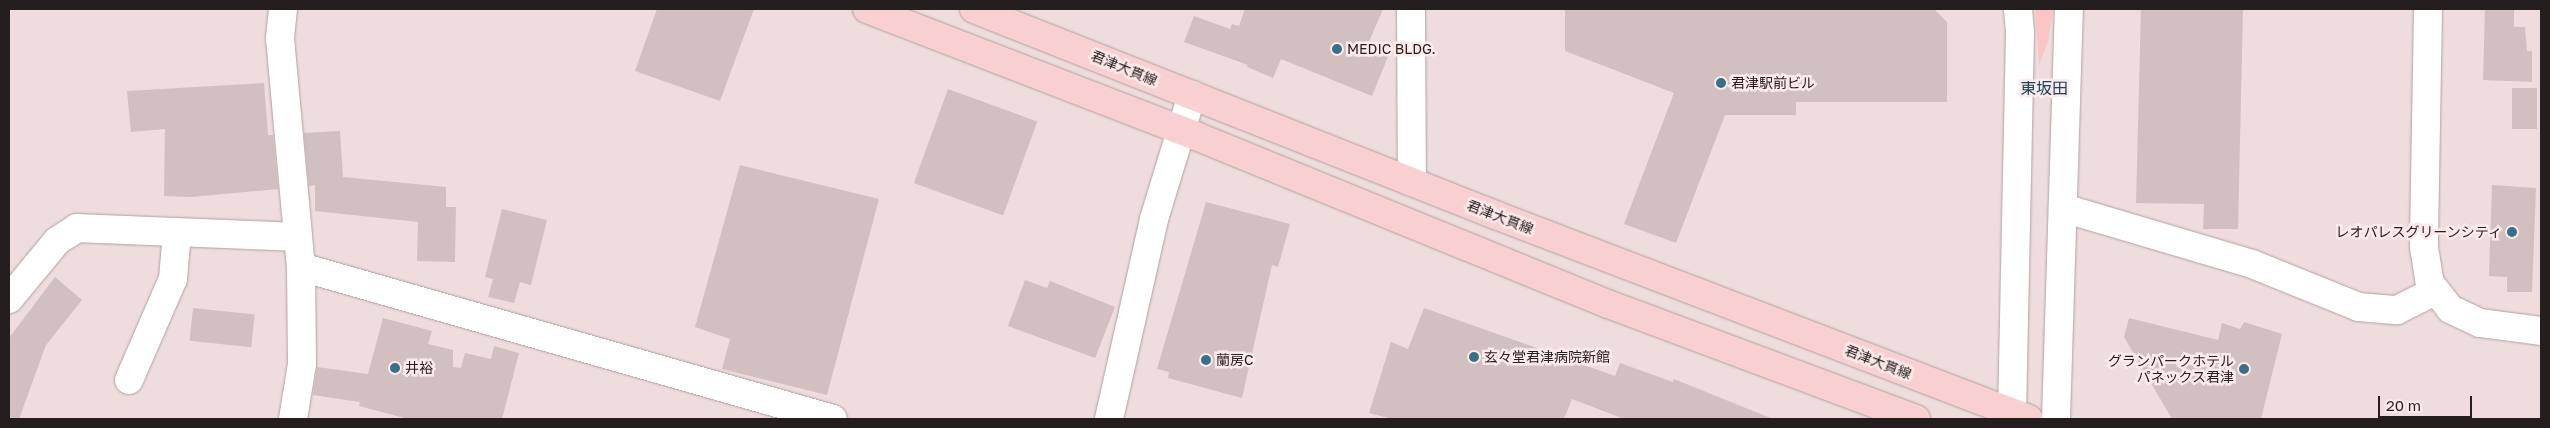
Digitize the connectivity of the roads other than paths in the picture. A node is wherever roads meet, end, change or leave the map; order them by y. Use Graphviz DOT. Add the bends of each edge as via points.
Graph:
graph roads {
  1 [pos="283,9"];
  2 [pos="867,9"];
  3 [pos="974,9"];
  4 [pos="1410,9"];
  5 [pos="2018,9"];
  6 [pos="2069,9"];
  7 [pos="2428,9"];
  8 [pos="1192,95"];
  9 [pos="1180,130"];
  10 [pos="1412,182"];
  11 [pos="2063,208"];
  12 [pos="177,232"];
  13 [pos="298,237"];
  14 [pos="301,267"];
  15 [pos="2435,291"];
  16 [pos="9,299"];
  17 [pos="2541,331"];
  18 [pos="129,380"];
  19 [pos="2018,417"];
  20 [pos="293,419"];
  21 [pos="832,419"];
  22 [pos="1109,419"];
  23 [pos="1916,419"];
  24 [pos="2056,419"];
  1 -- 13 [label="street" via="280,38"];
  2 -- 9 [label="main road"];
  3 -- 8 [label="main road, 君津大貫線"];
  4 -- 10 [label="street"];
  5 -- 19 [label="street"];
  6 -- 11 [label="street"];
  7 -- 15 [label="street" via="2424,247 2430,283"];
  8 -- 9 [label="street"];
  8 -- 10 [label="main road, 君津大貫線"];
  9 -- 22 [label="street" via="1154,219"];
  9 -- 23 [label="main road" via="1608,304"];
  10 -- 19 [label="main road, 君津大貫線"];
  11 -- 15 [label="street" via="2252,264 2359,307 2397,310"];
  11 -- 24 [label="street"];
  12 -- 13 [label="street"];
  12 -- 16 [label="street" via="77,228 56,241"];
  12 -- 18 [label="street" via="173,279"];
  13 -- 14 [label="street"];
  14 -- 20 [label="street" via="302,364"];
  14 -- 21 [label="street"];
  15 -- 17 [label="street" via="2450,309 2480,323"];
}
